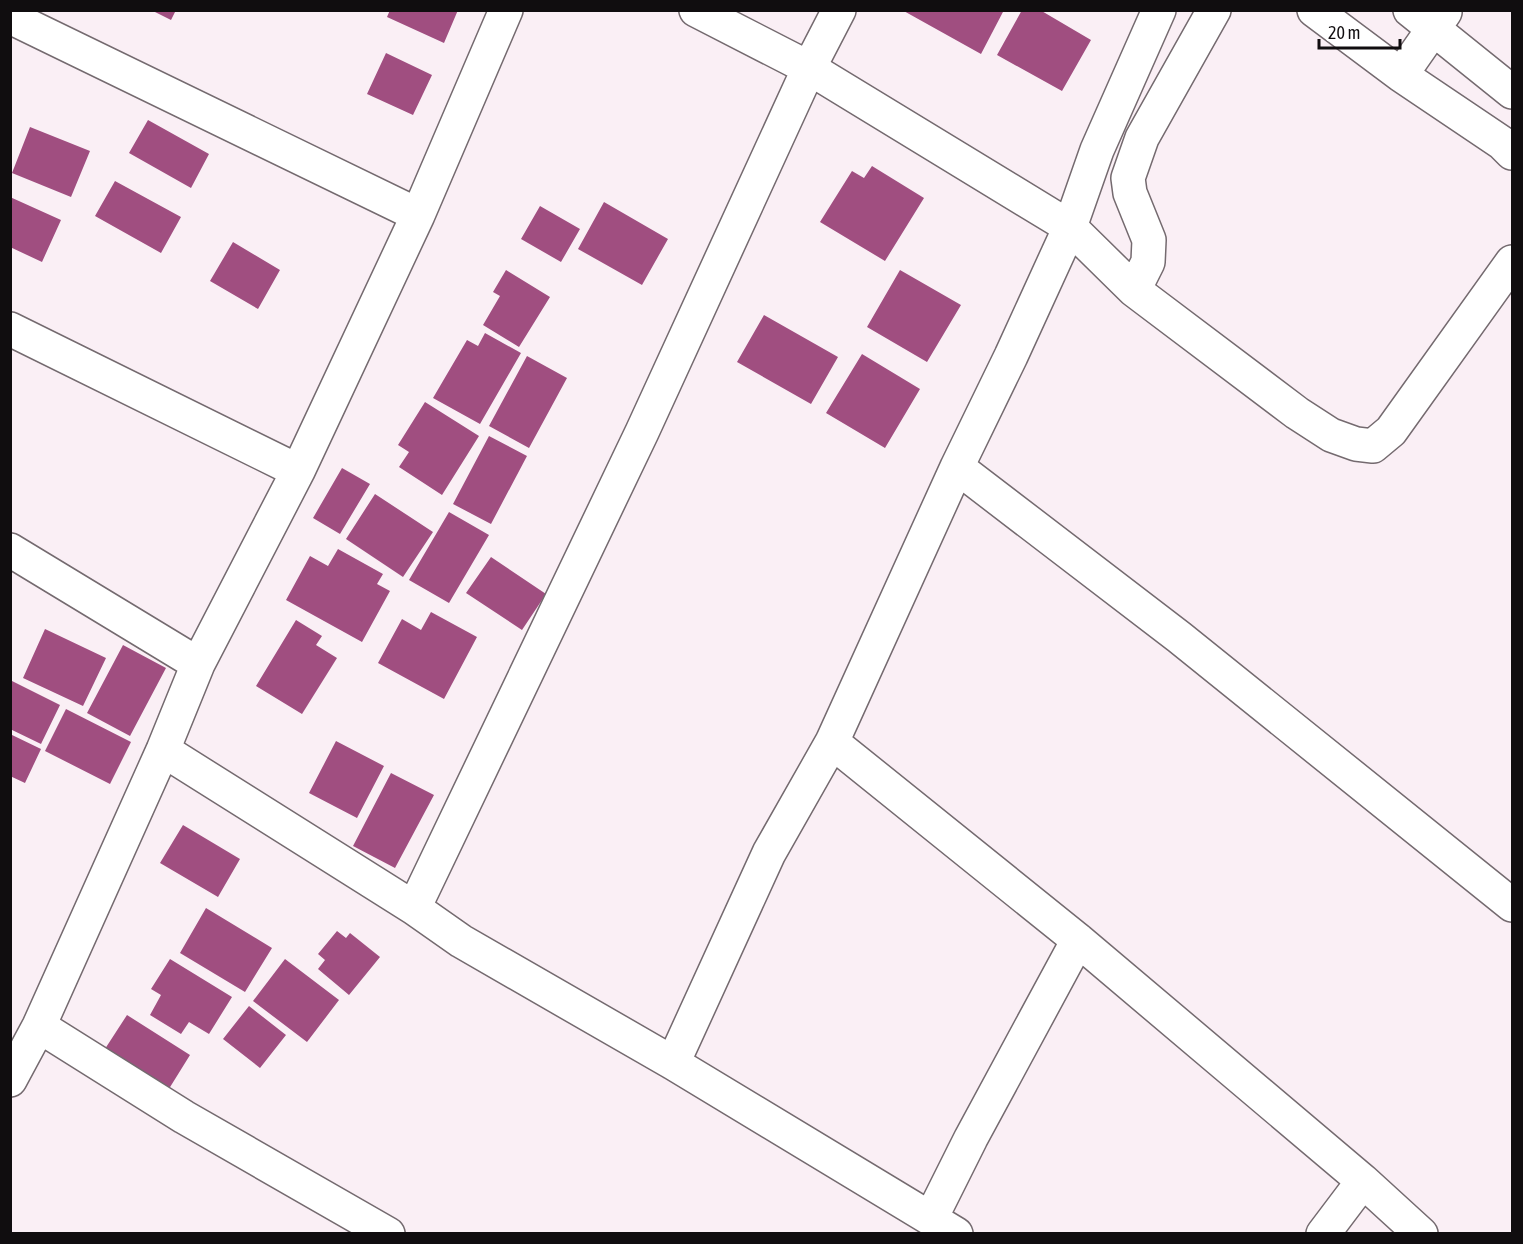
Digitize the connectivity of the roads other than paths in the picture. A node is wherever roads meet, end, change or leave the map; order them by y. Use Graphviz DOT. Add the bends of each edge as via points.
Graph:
graph roads {
  1 [pos="506,10"];
  2 [pos="696,10"];
  3 [pos="839,10"];
  4 [pos="1160,10"];
  5 [pos="1214,10"];
  6 [pos="1314,10"];
  7 [pos="1430,16"];
  8 [pos="10,17"];
  9 [pos="809,68"];
  10 [pos="1401,75"];
  11 [pos="1512,92"];
  12 [pos="1512,153"];
  13 [pos="418,215"];
  14 [pos="1070,227"];
  15 [pos="1512,262"];
  16 [pos="1134,290"];
  17 [pos="10,328"];
  18 [pos="957,467"];
  19 [pos="298,471"];
  20 [pos="10,550"];
  21 [pos="198,664"];
  22 [pos="832,742"];
  23 [pos="163,750"];
  24 [pos="1512,905"];
  25 [pos="414,908"];
  26 [pos="1078,940"];
  27 [pos="39,1026"];
  28 [pos="673,1063"];
  29 [pos="10,1080"];
  30 [pos="1363,1181"];
  31 [pos="943,1226"];
  32 [pos="388,1233"];
  33 [pos="1323,1233"];
  34 [pos="1420,1233"];
  1 -- 13 [label="street"];
  2 -- 9 [label="street"];
  3 -- 9 [label="street"];
  4 -- 14 [label="street" via="1097,150"];
  5 -- 16 [label="street" via="1142,138 1128,178 1149,240 1148,262"];
  6 -- 10 [label="street"];
  7 -- 10 [label="street"];
  7 -- 11 [label="street"];
  8 -- 13 [label="street"];
  9 -- 14 [label="street"];
  9 -- 25 [label="street" via="642,432"];
  10 -- 12 [label="street"];
  13 -- 19 [label="street"];
  14 -- 16 [label="street"];
  14 -- 18 [label="street"];
  15 -- 16 [label="street" via="1391,432 1373,446 1331,435 1297,413"];
  17 -- 19 [label="street"];
  18 -- 22 [label="street"];
  18 -- 24 [label="street" via="1179,637"];
  19 -- 21 [label="street"];
  20 -- 21 [label="street"];
  21 -- 23 [label="street"];
  22 -- 26 [label="street"];
  22 -- 28 [label="street" via="769,853"];
  23 -- 25 [label="street"];
  23 -- 27 [label="street"];
  25 -- 28 [label="street" via="461,940"];
  26 -- 30 [label="street"];
  26 -- 31 [label="street" via="971,1138"];
  27 -- 29 [label="street"];
  27 -- 32 [label="street" via="184,1117"];
  28 -- 31 [label="street"];
  30 -- 33 [label="street"];
  30 -- 34 [label="street"];
}
